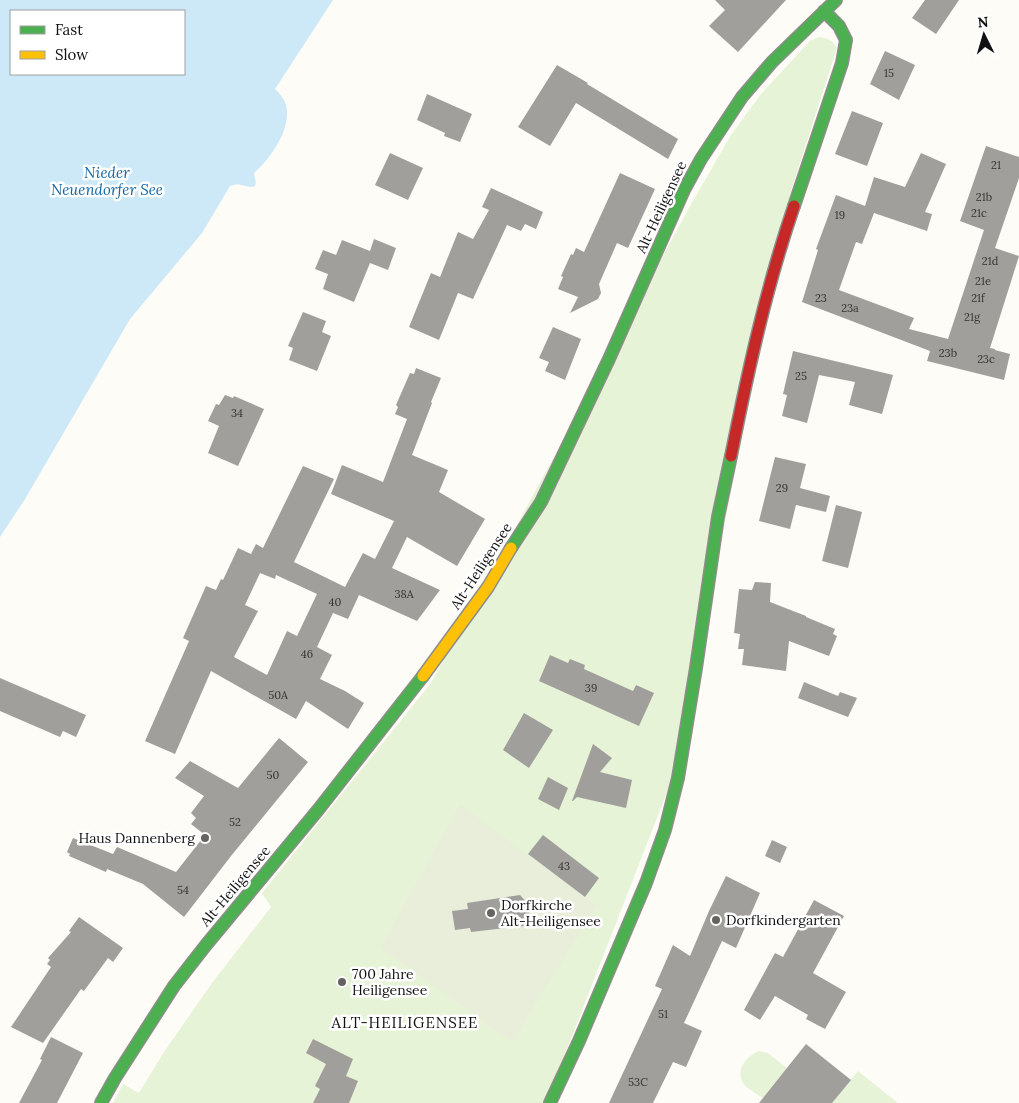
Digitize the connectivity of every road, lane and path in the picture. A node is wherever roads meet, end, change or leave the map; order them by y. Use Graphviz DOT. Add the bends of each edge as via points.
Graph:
graph roads {
  1 [pos="836,0"];
  2 [pos="824,11"];
  3 [pos="101,1103"];
  4 [pos="550,1103"];
  1 -- 2 [label="main road, Alt-Heiligensee"];
  2 -- 3 [label="main road, Alt-Heiligensee" via="742,97 701,158 542,502 488,587 425,674 318,810 174,986"];
  2 -- 4 [label="main road" via="839,26 846,40 842,63 779,251 748,372 718,517 692,696 665,830 646,883"];
}
